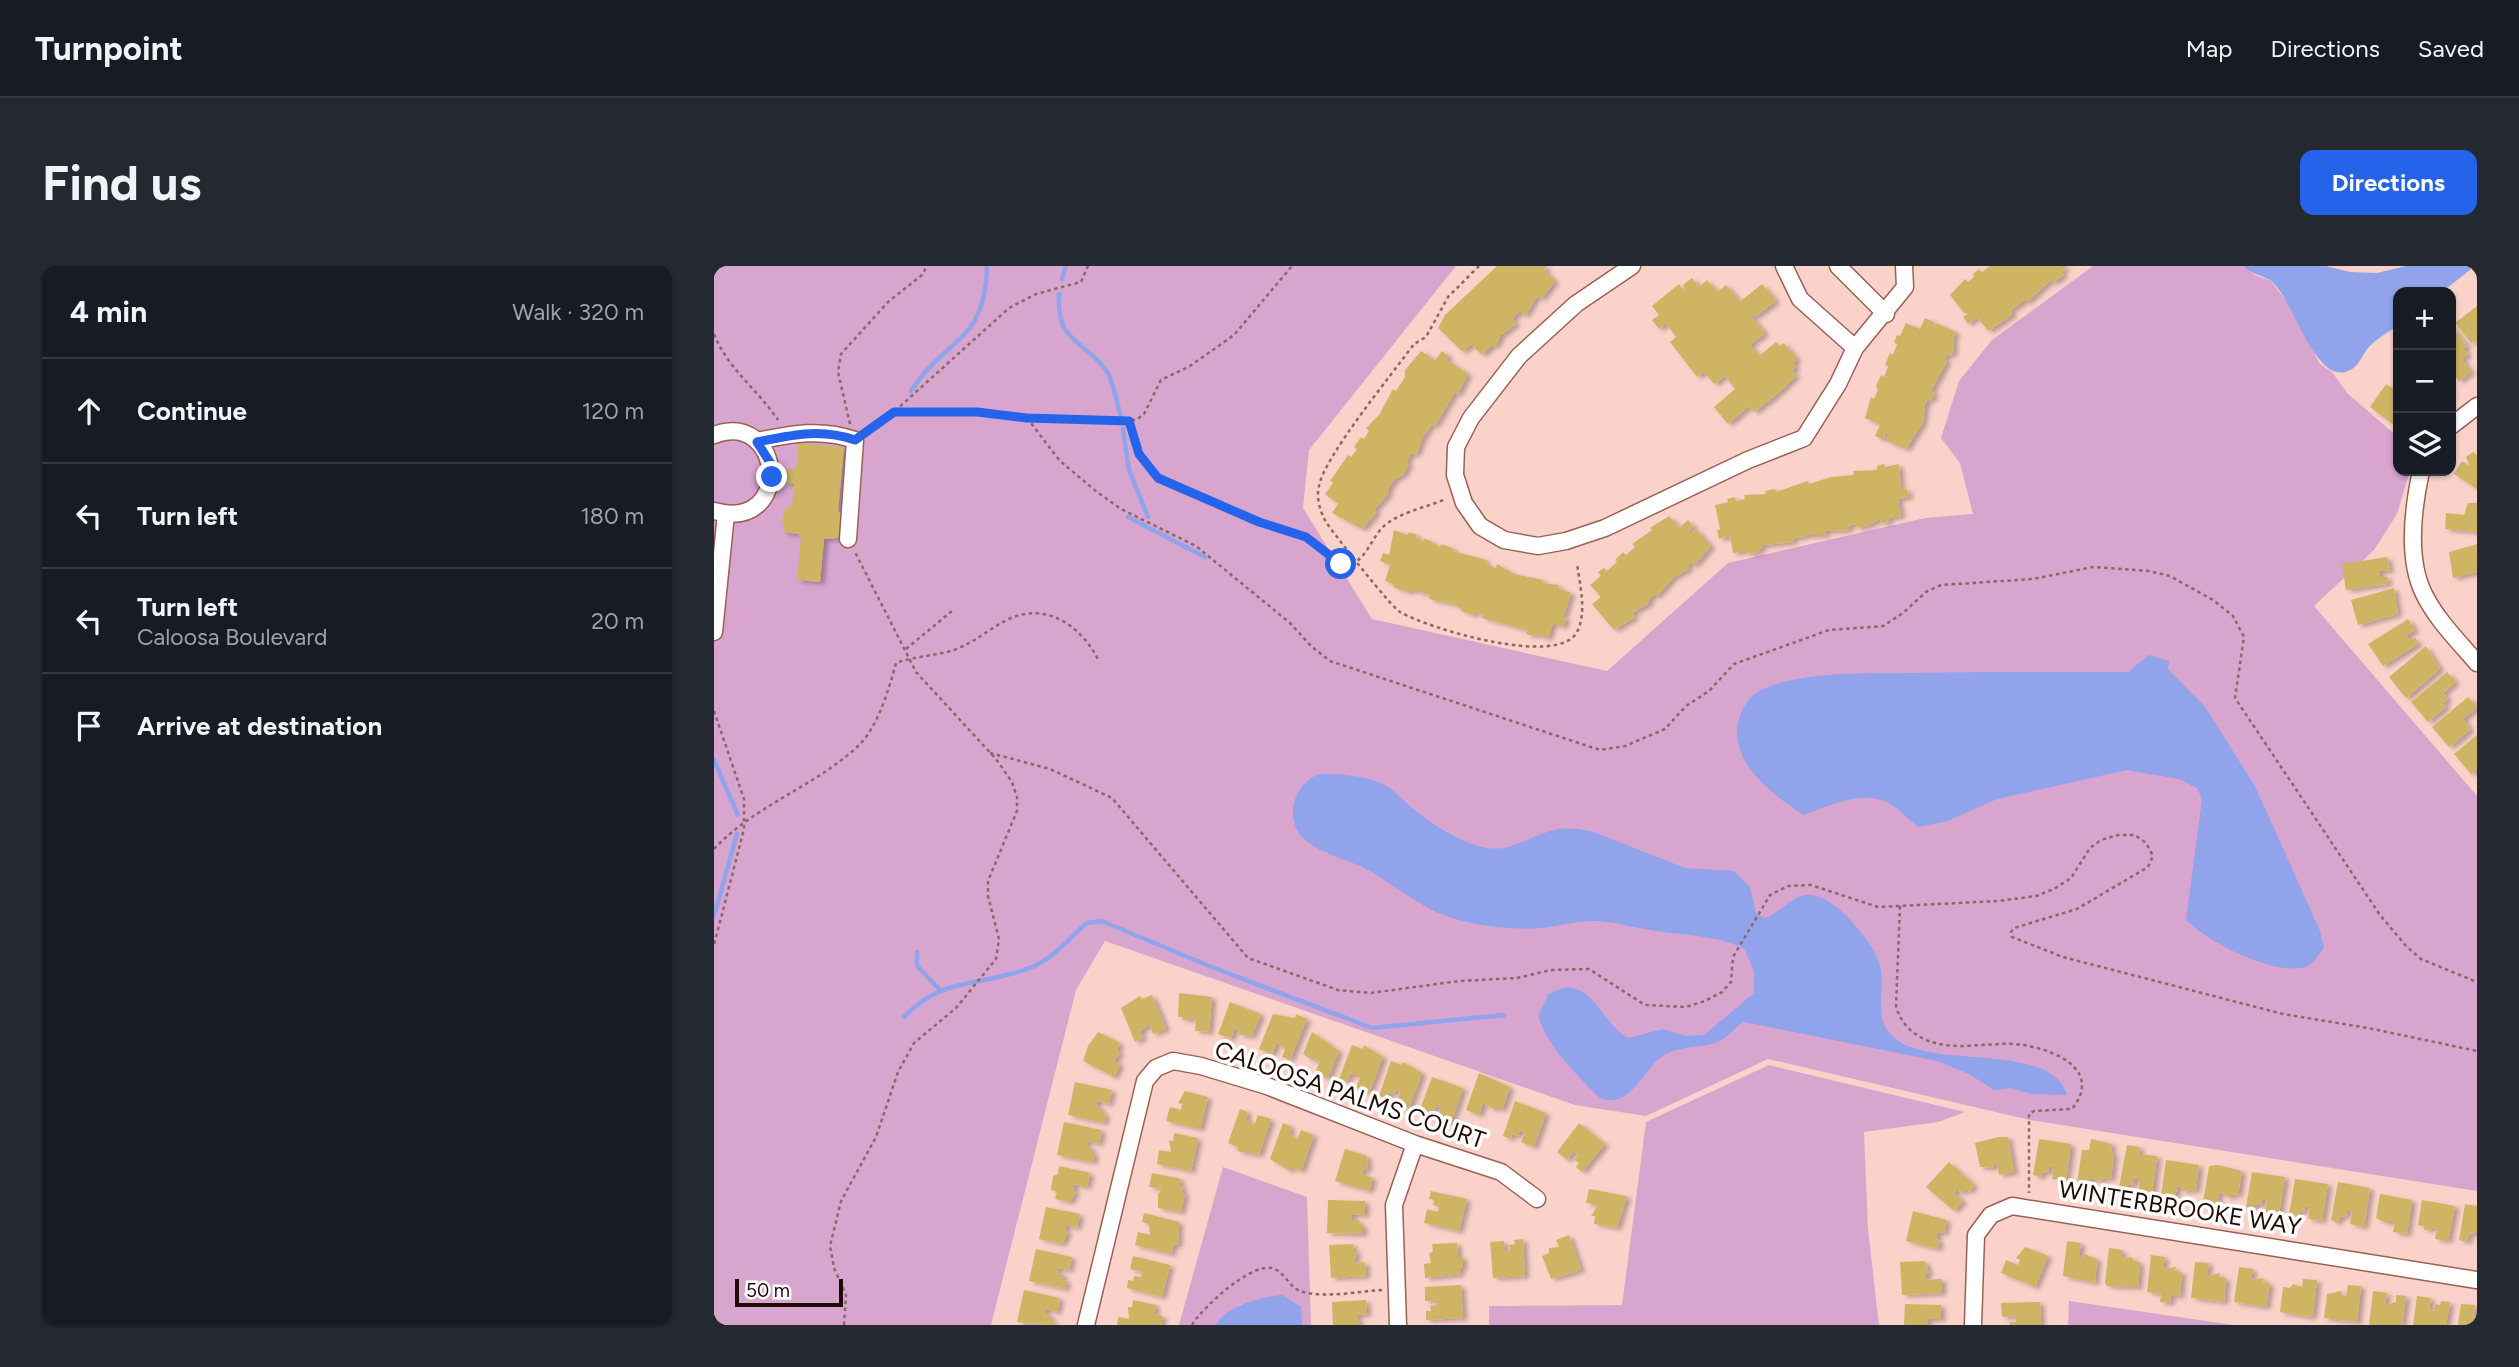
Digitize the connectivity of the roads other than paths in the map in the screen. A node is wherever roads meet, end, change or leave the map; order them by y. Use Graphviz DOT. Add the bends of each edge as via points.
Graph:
graph roads {
  1 [pos="1632,266"];
  2 [pos="1784,266"];
  3 [pos="1838,266"];
  4 [pos="1904,266"];
  5 [pos="1886,314"];
  6 [pos="1855,348"];
  7 [pos="2477,406"];
  8 [pos="2456,422"];
  9 [pos="714,435"];
  10 [pos="757,442"];
  11 [pos="2420,476"];
  12 [pos="720,513"];
  13 [pos="848,539"];
  14 [pos="714,632"];
  15 [pos="2477,663"];
  16 [pos="1415,1144"];
  17 [pos="1538,1199"];
  18 [pos="2477,1280"];
  19 [pos="1086,1325"];
  20 [pos="1398,1325"];
  21 [pos="1973,1325"];
  1 -- 6 [label="street" via="1576,304 1519,356 1471,418 1456,447 1455,475 1464,503 1480,526 1504,540 1538,546 1605,528 1804,438"];
  2 -- 6 [label="street" via="1800,299"];
  3 -- 5 [label="street"];
  4 -- 5 [label="street" via="1905,287"];
  5 -- 6 [label="street"];
  7 -- 8 [label="street"];
  9 -- 10 [label="street" via="734,432"];
  10 -- 12 [label="street" via="771,464 768,490 751,509"];
  10 -- 13 [label="street" via="814,431 855,440"];
  11 -- 15 [label="street" via="2412,510 2423,594"];
  12 -- 14 [label="street"];
  16 -- 17 [label="street, CALOOSA PALMS COURT" via="1501,1172"];
  16 -- 19 [label="street, CALOOSA PALMS COURT" via="1267,1086 1201,1066 1173,1061 1156,1068 1145,1081"];
  16 -- 20 [label="street" via="1394,1205"];
  18 -- 21 [label="street, WINTERBROOKE WAY" via="2012,1206 1991,1215 1976,1235"];
}
